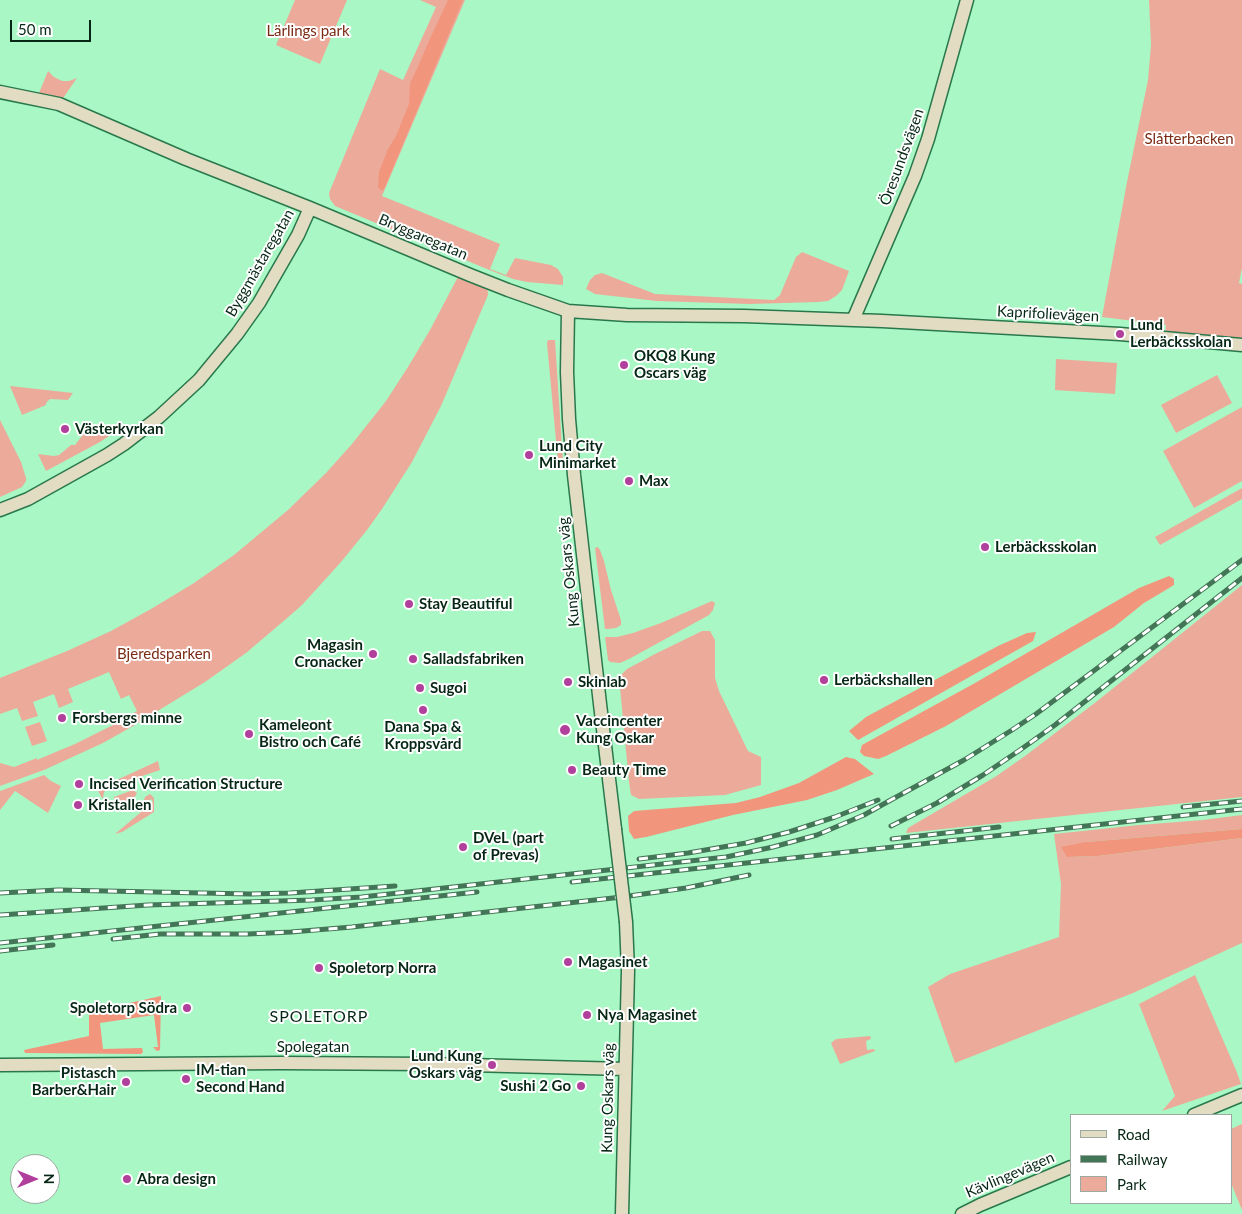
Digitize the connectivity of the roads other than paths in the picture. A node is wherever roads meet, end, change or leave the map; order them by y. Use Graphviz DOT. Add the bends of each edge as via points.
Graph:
graph roads {
  1 [pos="966,0"];
  2 [pos="0,92"];
  3 [pos="310,208"];
  4 [pos="568,311"];
  5 [pos="853,320"];
  6 [pos="1242,345"];
  7 [pos="0,510"];
  8 [pos="0,1065"];
  9 [pos="625,1069"];
  10 [pos="1242,1095"];
  11 [pos="1196,1114"];
  12 [pos="1070,1167"];
  13 [pos="622,1214"];
  14 [pos="962,1214"];
  1 -- 5 [label="main road, Öresundsvägen" via="915,176"];
  2 -- 3 [label="main road, Bryggaregatan" via="59,104"];
  3 -- 4 [label="main road, Bryggaregatan" via="508,290"];
  3 -- 7 [label="main road, Byggmästaregatan" via="259,303 199,380 124,444 28,498"];
  4 -- 5 [label="main road, Bryggaregatan"];
  4 -- 9 [label="main road, Kung Oskars väg, bridge" via="567,372 574,475 626,922"];
  5 -- 6 [label="main road, Kaprifolievägen" via="1120,334"];
  8 -- 9 [label="main road, Spolegatan" via="430,1064"];
  9 -- 13 [label="main road, Kung Oskars väg"];
  10 -- 11 [label="main road"];
  12 -- 14 [label="main road, Kävlingevägen"];
}
